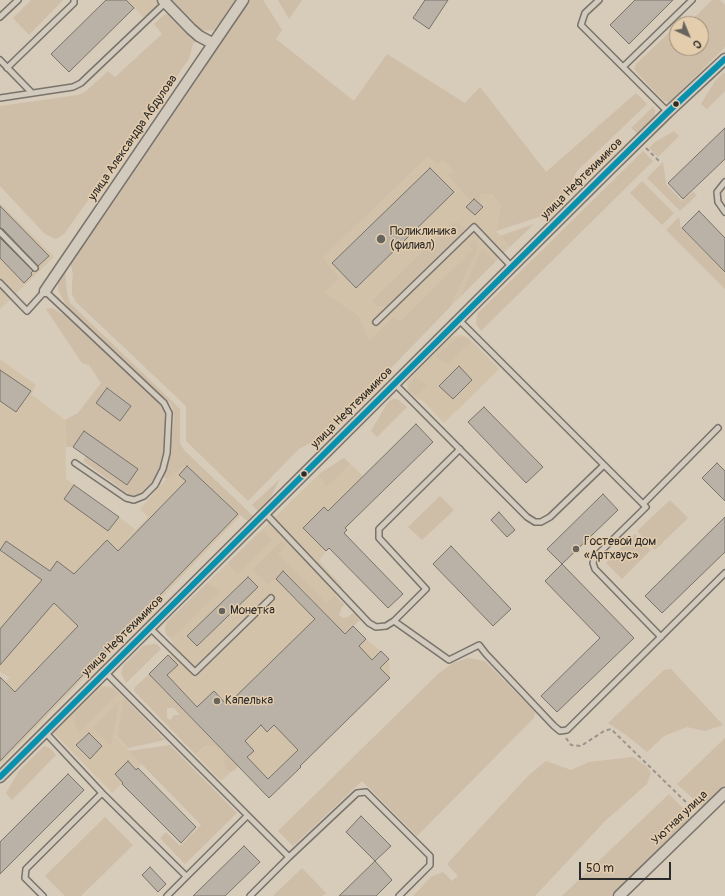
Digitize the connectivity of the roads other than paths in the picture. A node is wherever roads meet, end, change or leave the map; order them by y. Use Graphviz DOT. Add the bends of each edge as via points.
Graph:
graph roads {
  1 [pos="18,0"];
  2 [pos="74,0"];
  3 [pos="242,0"];
  4 [pos="599,0"];
  5 [pos="692,0"];
  6 [pos="164,1"];
  7 [pos="0,18"];
  8 [pos="212,43"];
  9 [pos="725,59"];
  10 [pos="0,60"];
  11 [pos="623,67"];
  12 [pos="7,68"];
  13 [pos="32,93"];
  14 [pos="0,98"];
  15 [pos="668,112"];
  16 [pos="725,182"];
  17 [pos="725,212"];
  18 [pos="0,232"];
  19 [pos="512,267"];
  20 [pos="35,268"];
  21 [pos="0,283"];
  22 [pos="45,291"];
  23 [pos="459,320"];
  24 [pos="376,322"];
  25 [pos="395,384"];
  26 [pos="718,428"];
  27 [pos="460,449"];
  28 [pos="75,463"];
  29 [pos="604,465"];
  30 [pos="644,504"];
  31 [pos="265,513"];
  32 [pos="725,573"];
  33 [pos="271,598"];
  34 [pos="394,621"];
  35 [pos="150,628"];
  36 [pos="661,637"];
  37 [pos="105,672"];
  38 [pos="45,732"];
  39 [pos="0,777"];
  40 [pos="102,792"];
  41 [pos="725,793"];
  42 [pos="247,816"];
  43 [pos="289,857"];
  44 [pos="186,876"];
  45 [pos="43,896"];
  46 [pos="167,896"];
  47 [pos="250,896"];
  48 [pos="399,896"];
  49 [pos="619,896"];
  1 -- 7 [label="lane"];
  2 -- 12 [label="lane" via="74,3"];
  3 -- 8 [label="street, улица Александра Абдулова"];
  4 -- 11 [label="lane" via="585,13 581,25"];
  5 -- 11 [label="lane"];
  6 -- 8 [label="street" via="195,32"];
  6 -- 13 [label="lane" via="81,83 73,87"];
  8 -- 22 [label="street, улица Александра Абдулова"];
  9 -- 15 [label="street, улица Нефтехимиков"];
  10 -- 12 [label="lane"];
  11 -- 15 [label="lane"];
  12 -- 13 [label="lane"];
  13 -- 14 [label="lane"];
  15 -- 19 [label="street, улица Нефтехимиков"];
  16 -- 17 [label="lane" via="717,192 718,202"];
  18 -- 20 [label="lane"];
  19 -- 23 [label="street, улица Нефтехимиков"];
  19 -- 24 [label="lane" via="474,227"];
  21 -- 22 [label="lane" via="27,311"];
  22 -- 28 [label="lane" via="164,403 169,413 167,453 163,469 155,485 144,496 134,500 126,498"];
  23 -- 25 [label="street, улица Нефтехимиков"];
  23 -- 29 [label="lane"];
  25 -- 27 [label="lane"];
  25 -- 31 [label="street, улица Нефтехимиков"];
  26 -- 30 [label="lane"];
  27 -- 29 [label="lane" via="535,522 550,517"];
  27 -- 34 [label="lane" via="379,529 379,538 426,588"];
  29 -- 30 [label="lane"];
  30 -- 36 [label="lane" via="646,507 595,557 593,563 595,569"];
  31 -- 34 [label="lane" via="369,623 376,627 386,626"];
  31 -- 35 [label="street, улица Нефтехимиков"];
  32 -- 36 [label="lane"];
  33 -- 35 [label="lane" via="195,672"];
  34 -- 36 [label="lane" via="449,660 479,645 560,731 567,730"];
  35 -- 37 [label="street, улица Нефтехимиков"];
  37 -- 38 [label="street, улица Нефтехимиков"];
  37 -- 42 [label="lane"];
  38 -- 39 [label="street, улица Нефтехимиков"];
  38 -- 40 [label="lane"];
  40 -- 44 [label="lane"];
  40 -- 45 [label="lane" via="26,869 25,878"];
  41 -- 49 [label="street, Уютная улица"];
  42 -- 43 [label="lane"];
  42 -- 44 [label="lane"];
  43 -- 47 [label="lane"];
  43 -- 48 [label="lane" via="357,793 366,792 430,856 430,866"];
  44 -- 46 [label="lane"];
}
